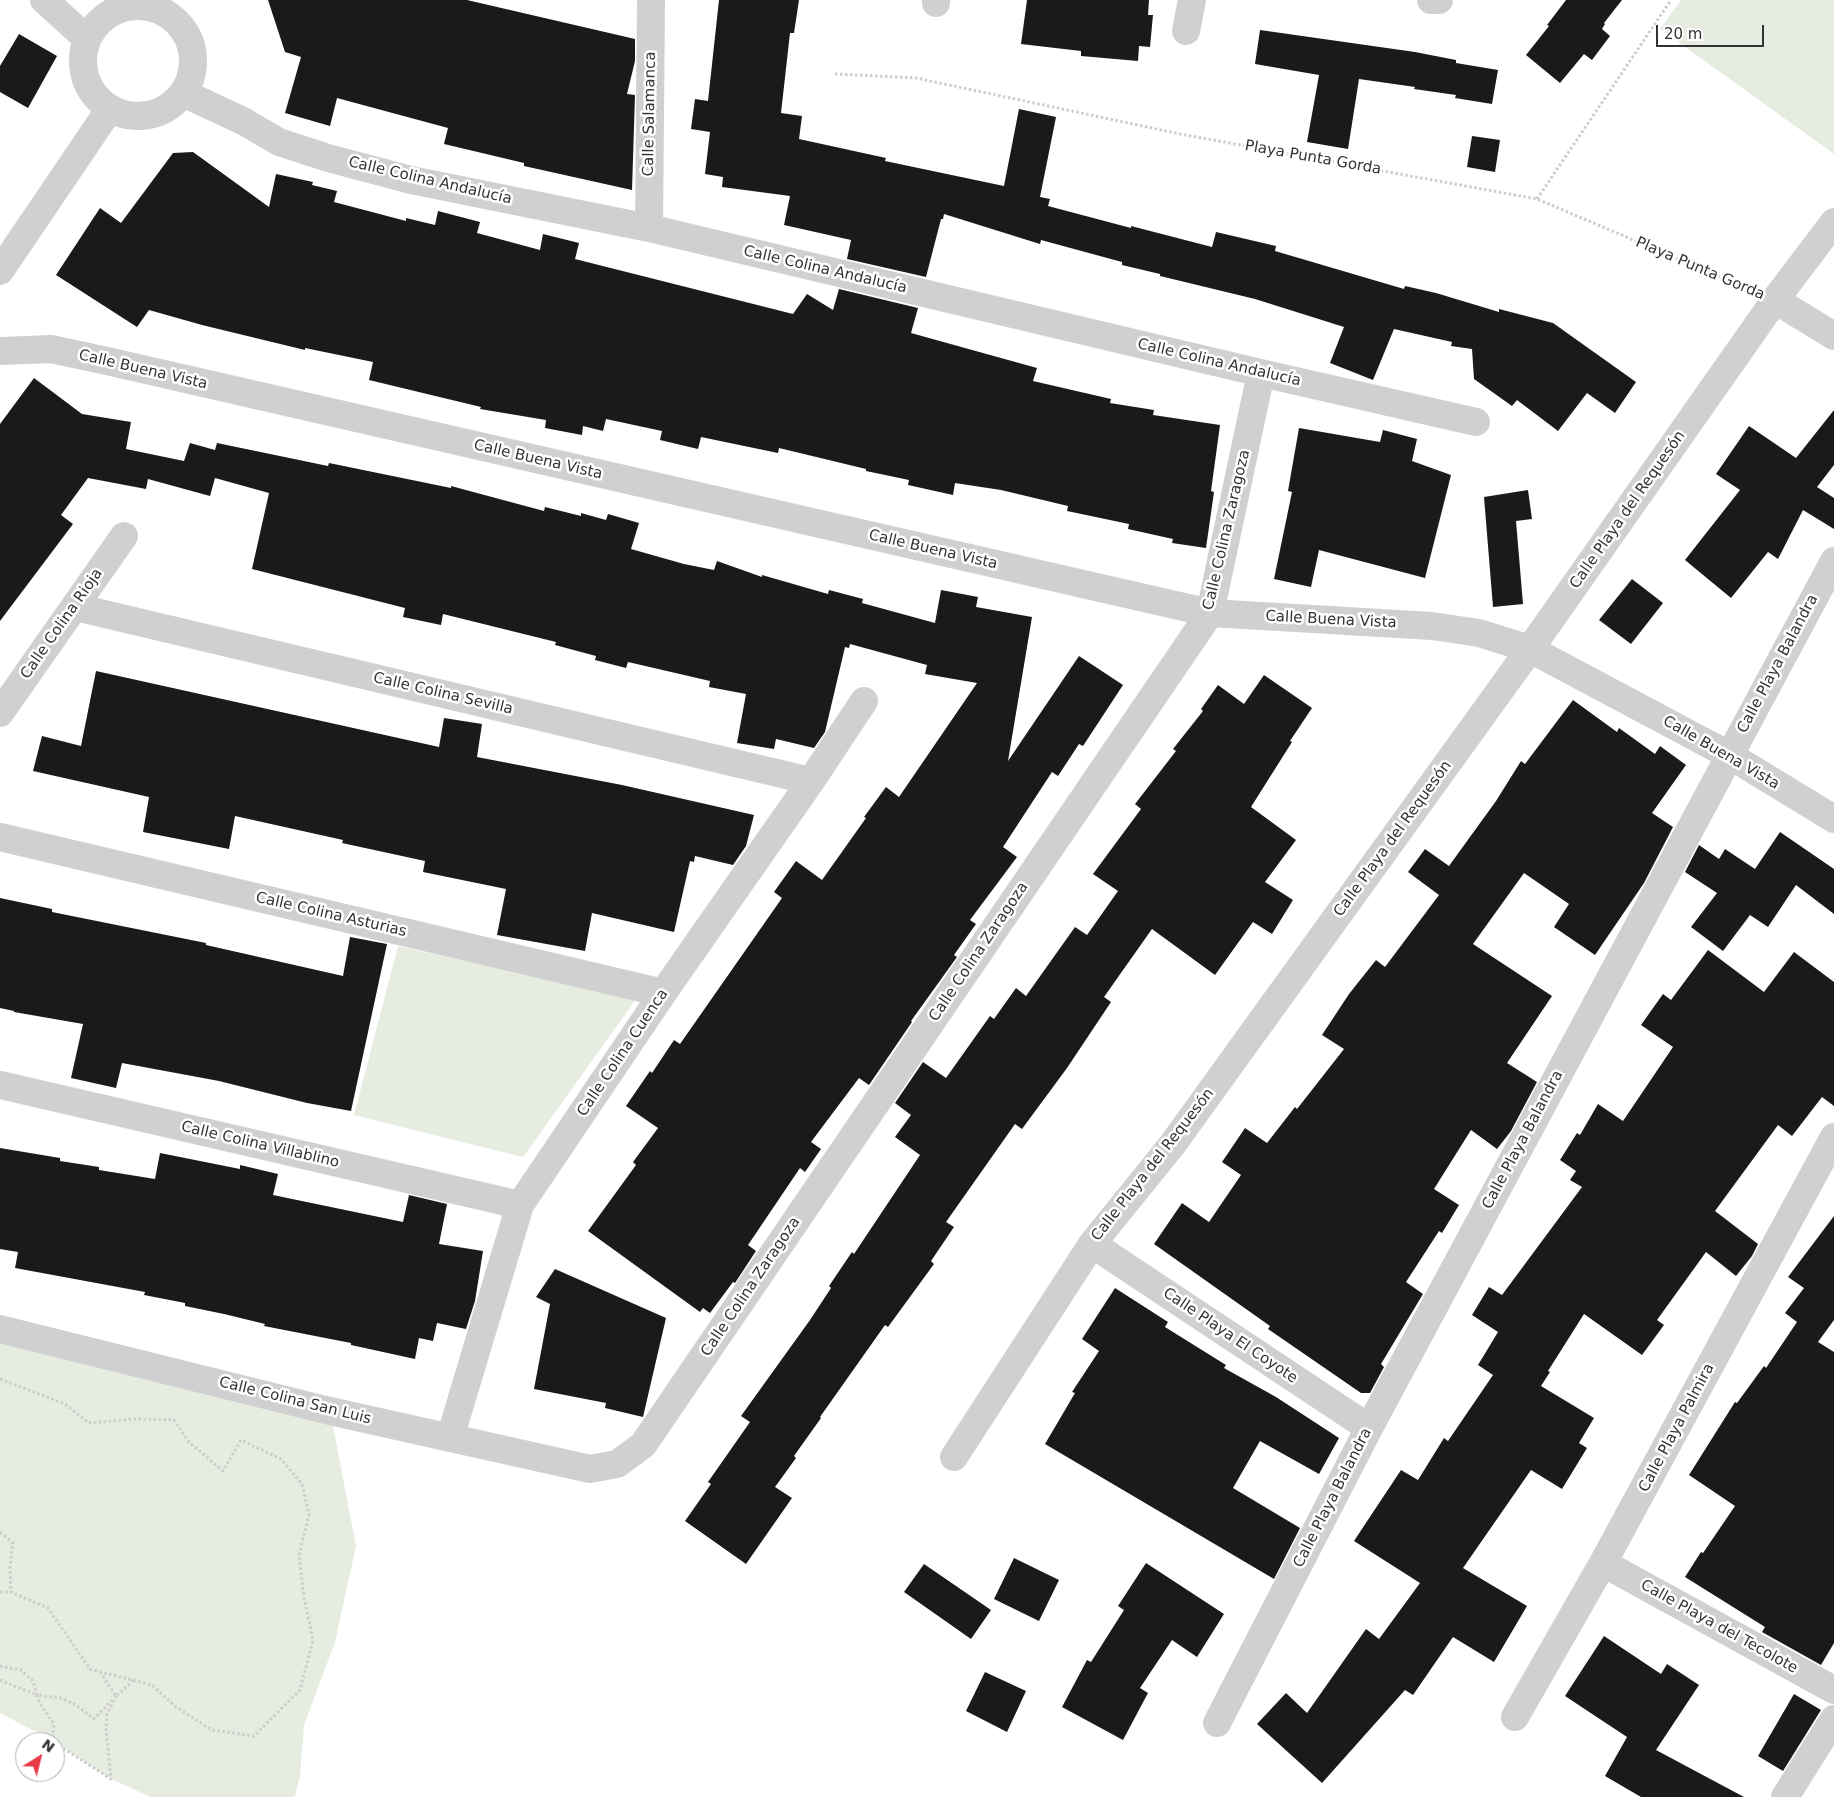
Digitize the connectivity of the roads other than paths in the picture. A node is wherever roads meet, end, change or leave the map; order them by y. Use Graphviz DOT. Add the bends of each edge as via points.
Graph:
graph roads {
  1 [pos="44,0"];
  2 [pos="651,0"];
  3 [pos="1192,0"];
  4 [pos="1431,0"];
  5 [pos="1439,0"];
  6 [pos="177,9"];
  7 [pos="1186,31"];
  8 [pos="87,40"];
  9 [pos="183,93"];
  10 [pos="112,109"];
  11 [pos="1834,222"];
  12 [pos="649,228"];
  13 [pos="0,271"];
  14 [pos="1775,300"];
  15 [pos="1834,336"];
  16 [pos="0,351"];
  17 [pos="1261,373"];
  18 [pos="1476,422"];
  19 [pos="124,536"];
  20 [pos="1834,560"];
  21 [pos="75,607"];
  22 [pos="1210,613"];
  23 [pos="1530,649"];
  24 [pos="864,701"];
  25 [pos="0,713"];
  26 [pos="1728,755"];
  27 [pos="812,781"];
  28 [pos="1834,819"];
  29 [pos="0,837"];
  30 [pos="663,993"];
  31 [pos="0,1086"];
  32 [pos="1834,1137"];
  33 [pos="520,1205"];
  34 [pos="1092,1244"];
  35 [pos="0,1329"];
  36 [pos="1369,1428"];
  37 [pos="450,1438"];
  38 [pos="954,1458"];
  39 [pos="590,1469"];
  40 [pos="1603,1563"];
  41 [pos="1834,1690"];
  42 [pos="1516,1717"];
  43 [pos="1834,1719"];
  44 [pos="1217,1723"];
  45 [pos="1785,1797"];
  1 -- 8 [label="street"];
  2 -- 12 [label="street, Calle Salamanca"];
  3 -- 7 [label="street"];
  4 -- 5 [label="street"];
  6 -- 8 [label="street" via="124,8 108,14"];
  6 -- 9 [label="street" via="190,45 192,62 190,78"];
  8 -- 10 [label="street" via="83,55 89,87 98,100"];
  9 -- 10 [label="street" via="158,113 126,115"];
  9 -- 12 [label="street, Calle Colina Andalucía" via="279,142 328,158 411,180"];
  10 -- 13 [label="street"];
  11 -- 14 [label="street, Calle Playa del Requesón"];
  12 -- 17 [label="street, Calle Colina Andalucía"];
  14 -- 15 [label="street"];
  14 -- 23 [label="street, Calle Playa del Requesón"];
  16 -- 22 [label="street, Calle Buena Vista" via="50,349 107,361"];
  17 -- 18 [label="street, Calle Colina Andalucía"];
  17 -- 22 [label="street, Calle Colina Zaragoza"];
  19 -- 21 [label="street, Calle Colina Rioja"];
  20 -- 26 [label="street, Calle Playa Balandra"];
  21 -- 25 [label="street, Calle Colina Rioja"];
  21 -- 27 [label="street, Calle Colina Sevilla"];
  22 -- 23 [label="street, Calle Buena Vista" via="1432,626 1479,633"];
  22 -- 39 [label="street, Calle Colina Zaragoza" via="643,1445 617,1464"];
  23 -- 26 [label="street, Calle Buena Vista"];
  23 -- 34 [label="street, Calle Playa del Requesón" via="1172,1145"];
  24 -- 27 [label="street, Calle Colina Cuenca"];
  26 -- 28 [label="street, Calle Buena Vista"];
  26 -- 36 [label="street, Calle Playa Balandra"];
  27 -- 30 [label="street, Calle Colina Cuenca"];
  29 -- 30 [label="street, Calle Colina Asturias"];
  30 -- 33 [label="street, Calle Colina Cuenca"];
  31 -- 33 [label="street, Calle Colina Villablino"];
  32 -- 40 [label="street, Calle Playa Palmira"];
  33 -- 37 [label="street, Calle Colina Cuenca"];
  34 -- 36 [label="street, Calle Playa El Coyote"];
  34 -- 38 [label="street, Calle Playa del Requesón"];
  35 -- 37 [label="street, Calle Colina San Luis"];
  36 -- 44 [label="street, Calle Playa Balandra"];
  37 -- 39 [label="street, Calle Colina San Luis"];
  40 -- 41 [label="street, Calle Playa del Tecolote"];
  40 -- 42 [label="street, Calle Playa Palmira"];
  43 -- 45 [label="street"];
}
